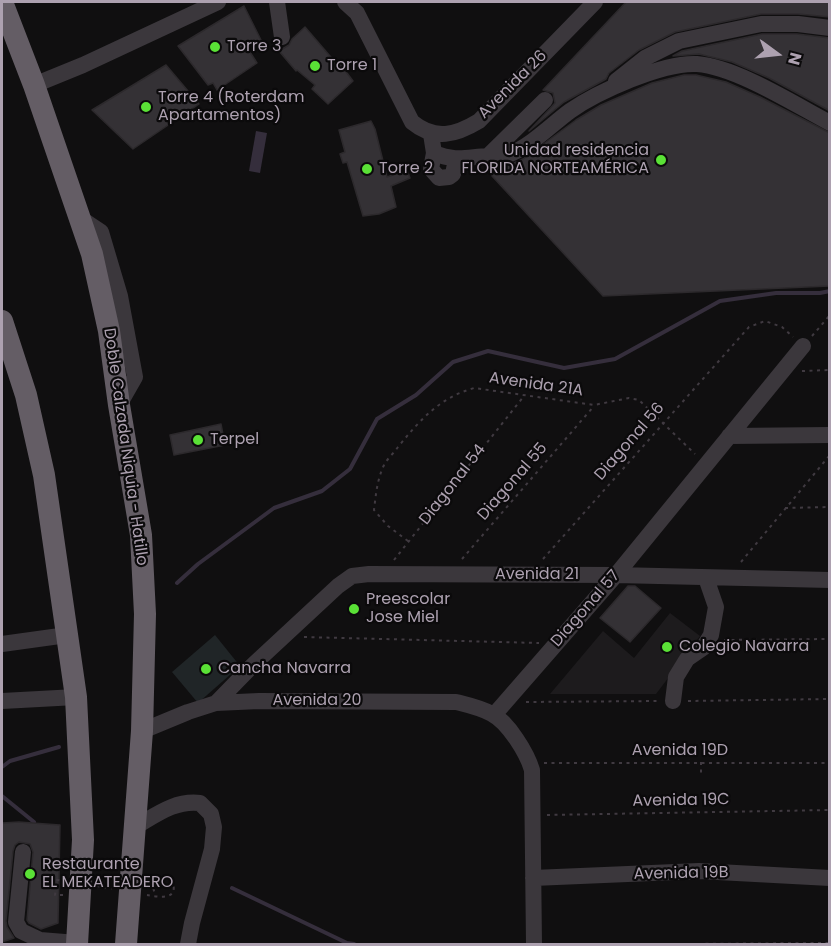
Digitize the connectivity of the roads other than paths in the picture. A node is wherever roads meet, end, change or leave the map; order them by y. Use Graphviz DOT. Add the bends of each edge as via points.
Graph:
graph roads {
  1 [pos="2,2"];
  2 [pos="218,2"];
  3 [pos="277,2"];
  4 [pos="345,2"];
  5 [pos="595,2"];
  6 [pos="830,28"];
  7 [pos="282,37"];
  8 [pos="34,85"];
  9 [pos="606,90"];
  10 [pos="545,100"];
  11 [pos="830,123"];
  12 [pos="431,134"];
  13 [pos="488,156"];
  14 [pos="2,321"];
  15 [pos="804,346"];
  16 [pos="830,435"];
  17 [pos="729,436"];
  18 [pos="616,575"];
  19 [pos="706,578"];
  20 [pos="830,580"];
  21 [pos="67,635"];
  22 [pos="2,644"];
  23 [pos="76,697"];
  24 [pos="2,701"];
  25 [pos="673,701"];
  26 [pos="216,703"];
  27 [pos="494,715"];
  28 [pos="142,731"];
  29 [pos="135,827"];
  30 [pos="22,852"];
  31 [pos="533,878"];
  32 [pos="830,878"];
  33 [pos="77,944"];
  34 [pos="126,945"];
  35 [pos="188,945"];
  36 [pos="534,945"];
  1 -- 8 [label="highway, Doble Calzada Niquia - Hatillo"];
  2 -- 8 [label="street"];
  3 -- 7 [label="street"];
  4 -- 12 [label="street" via="357,13 412,122"];
  5 -- 12 [label="street, Avenida 26" via="479,121 463,131"];
  6 -- 9 [label="street" via="761,24 679,41 645,58"];
  8 -- 28 [label="highway, Doble Calzada Niquia - Hatillo" via="92,254 109,331 143,558"];
  9 -- 11 [label="street" via="684,64 712,66"];
  9 -- 13 [label="street" via="510,154"];
  10 -- 13 [label="street"];
  12 -- 13 [label="street" via="431,170 439,178 453,174 456,159"];
  14 -- 21 [label="highway" via="26,395 44,476"];
  15 -- 17 [label="street, Diagonal 57"];
  16 -- 17 [label="street"];
  17 -- 18 [label="street, Diagonal 57"];
  18 -- 19 [label="street, Avenida 21"];
  18 -- 26 [label="street, Avenida 21" via="352,576"];
  18 -- 27 [label="street, Diagonal 57"];
  19 -- 20 [label="street, Avenida 21"];
  19 -- 25 [label="street" via="716,607 711,635 703,648 687,659 676,677"];
  21 -- 22 [label="street"];
  21 -- 23 [label="highway"];
  23 -- 24 [label="street"];
  23 -- 33 [label="highway" via="83,840"];
  26 -- 27 [label="street, Avenida 20" via="456,702"];
  26 -- 28 [label="street, Avenida 20"];
  27 -- 31 [label="street" via="521,745 532,770"];
  28 -- 29 [label="highway, Doble Calzada Niquia - Hatillo"];
  29 -- 34 [label="highway, Doble Calzada Niquia - Hatillo"];
  29 -- 35 [label="street" via="181,804 200,803 211,814 212,849"];
  30 -- 33 [label="street" via="16,922 21,931 40,940"];
  31 -- 32 [label="street, Avenida 19B" via="699,871"];
  31 -- 36 [label="street"];
}
